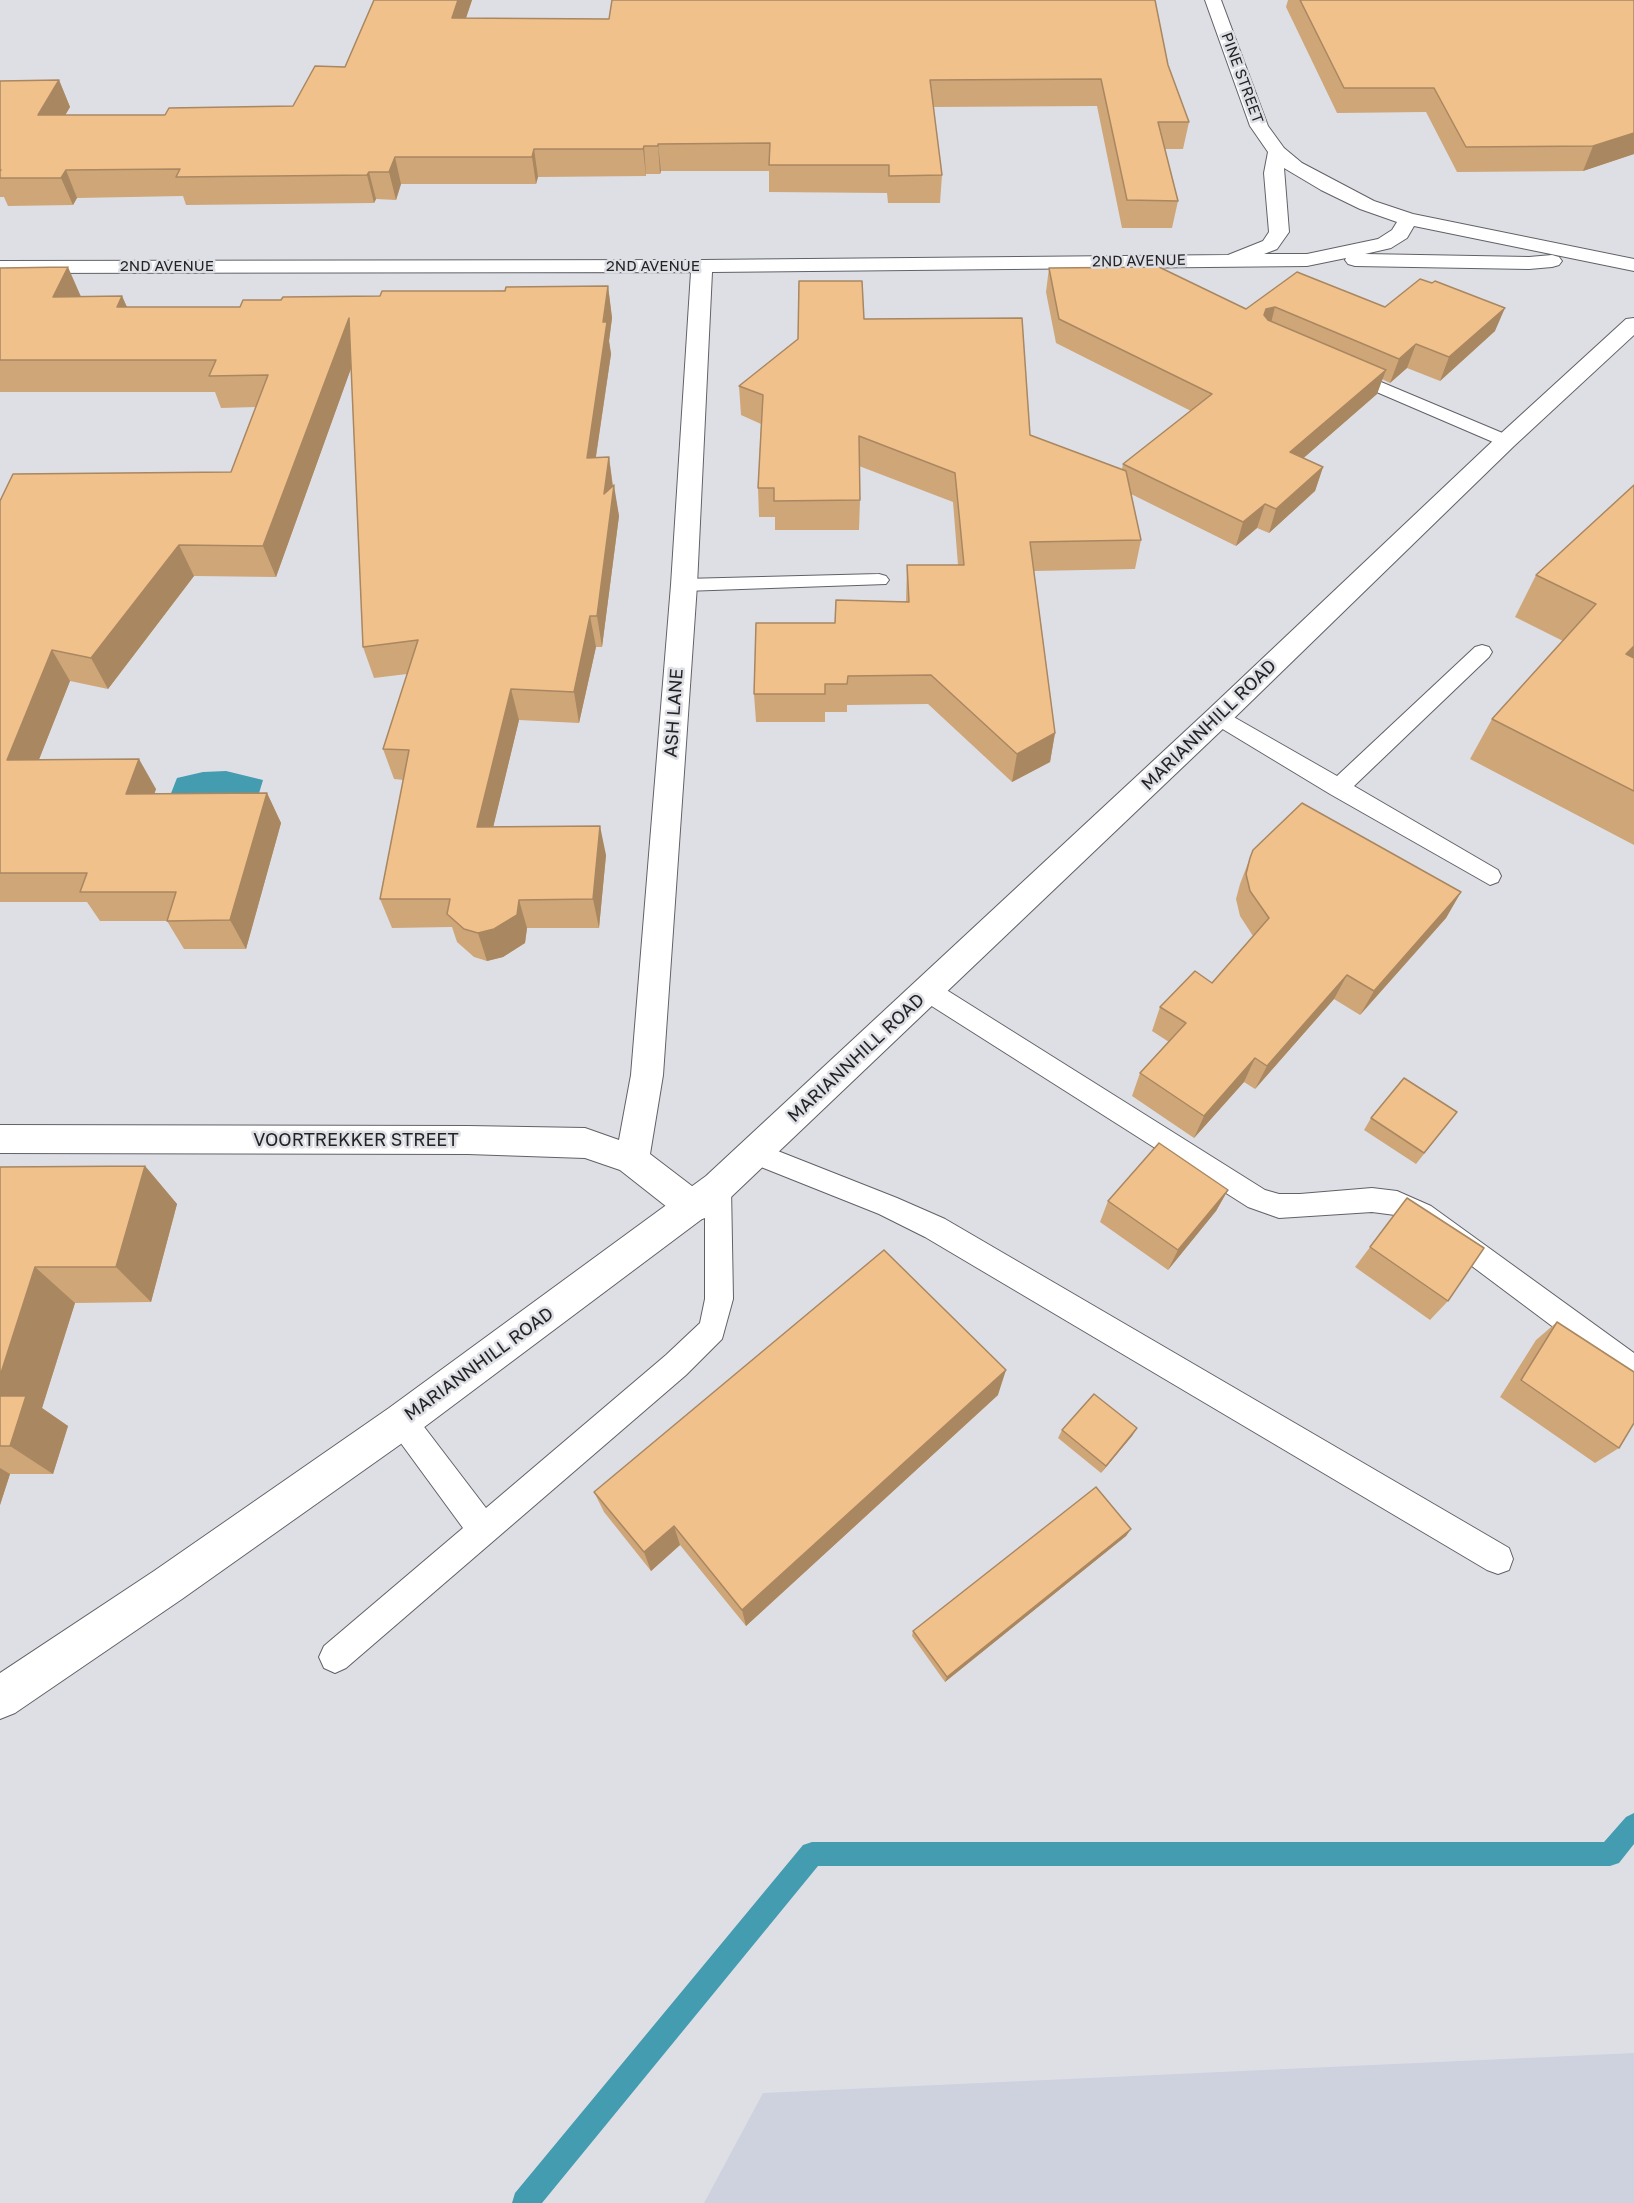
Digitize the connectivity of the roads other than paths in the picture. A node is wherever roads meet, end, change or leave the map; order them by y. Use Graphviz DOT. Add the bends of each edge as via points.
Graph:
graph roads {
  1 [pos="1213,0"];
  2 [pos="1277,152"];
  3 [pos="1408,219"];
  4 [pos="1593,256"];
  5 [pos="1306,260"];
  6 [pos="1229,261"];
  7 [pos="1634,265"];
  8 [pos="702,266"];
  9 [pos="0,267"];
  10 [pos="1634,324"];
  11 [pos="1333,366"];
  12 [pos="1506,441"];
  13 [pos="879,580"];
  14 [pos="684,585"];
  15 [pos="1482,652"];
  16 [pos="1218,717"];
  17 [pos="1338,789"];
  18 [pos="1490,876"];
  19 [pos="928,991"];
  20 [pos="0,1139"];
  21 [pos="754,1153"];
  22 [pos="632,1160"];
  23 [pos="706,1197"];
  24 [pos="1634,1370"];
  25 [pos="402,1421"];
  26 [pos="483,1530"];
  27 [pos="1498,1558"];
  28 [pos="335,1658"];
  29 [pos="0,1698"];
  1 -- 2 [label="street, PINE STREET" via="1259,126"];
  2 -- 3 [label="street, PINE STREET" via="1328,186"];
  2 -- 6 [label="street" via="1274,173 1279,232 1270,245"];
  3 -- 4 [label="street, 2ND AVENUE"];
  3 -- 5 [label="street, 2ND AVENUE" via="1400,234 1384,244"];
  4 -- 5 [label="street, 2ND AVENUE" via="1529,263"];
  4 -- 7 [label="street, 2ND AVENUE"];
  5 -- 6 [label="street, 2ND AVENUE"];
  6 -- 8 [label="street, 2ND AVENUE"];
  8 -- 9 [label="street, 2ND AVENUE"];
  8 -- 14 [label="street, ASH LANE"];
  10 -- 12 [label="street, MARIANNHILL ROAD"];
  11 -- 12 [label="lane"];
  12 -- 16 [label="street, MARIANNHILL ROAD"];
  13 -- 14 [label="lane"];
  14 -- 22 [label="street, ASH LANE" via="647,1074"];
  15 -- 17 [label="lane"];
  16 -- 17 [label="lane"];
  16 -- 19 [label="street, MARIANNHILL ROAD"];
  17 -- 18 [label="lane"];
  19 -- 21 [label="street, MARIANNHILL ROAD"];
  19 -- 24 [label="lane" via="1257,1199 1279,1206 1372,1200 1397,1203 1422,1214"];
  20 -- 22 [label="street, VOORTREKKER STREET" via="555,1141 585,1143"];
  21 -- 23 [label="street, MARIANNHILL ROAD"];
  21 -- 27 [label="lane" via="935,1228"];
  22 -- 23 [label="street, VOORTREKKER STREET"];
  23 -- 25 [label="street, MARIANNHILL ROAD"];
  23 -- 26 [label="lane" via="719,1299 712,1330"];
  25 -- 26 [label="lane"];
  25 -- 29 [label="street, MARIANNHILL ROAD" via="168,1586"];
  26 -- 28 [label="lane"];
}
